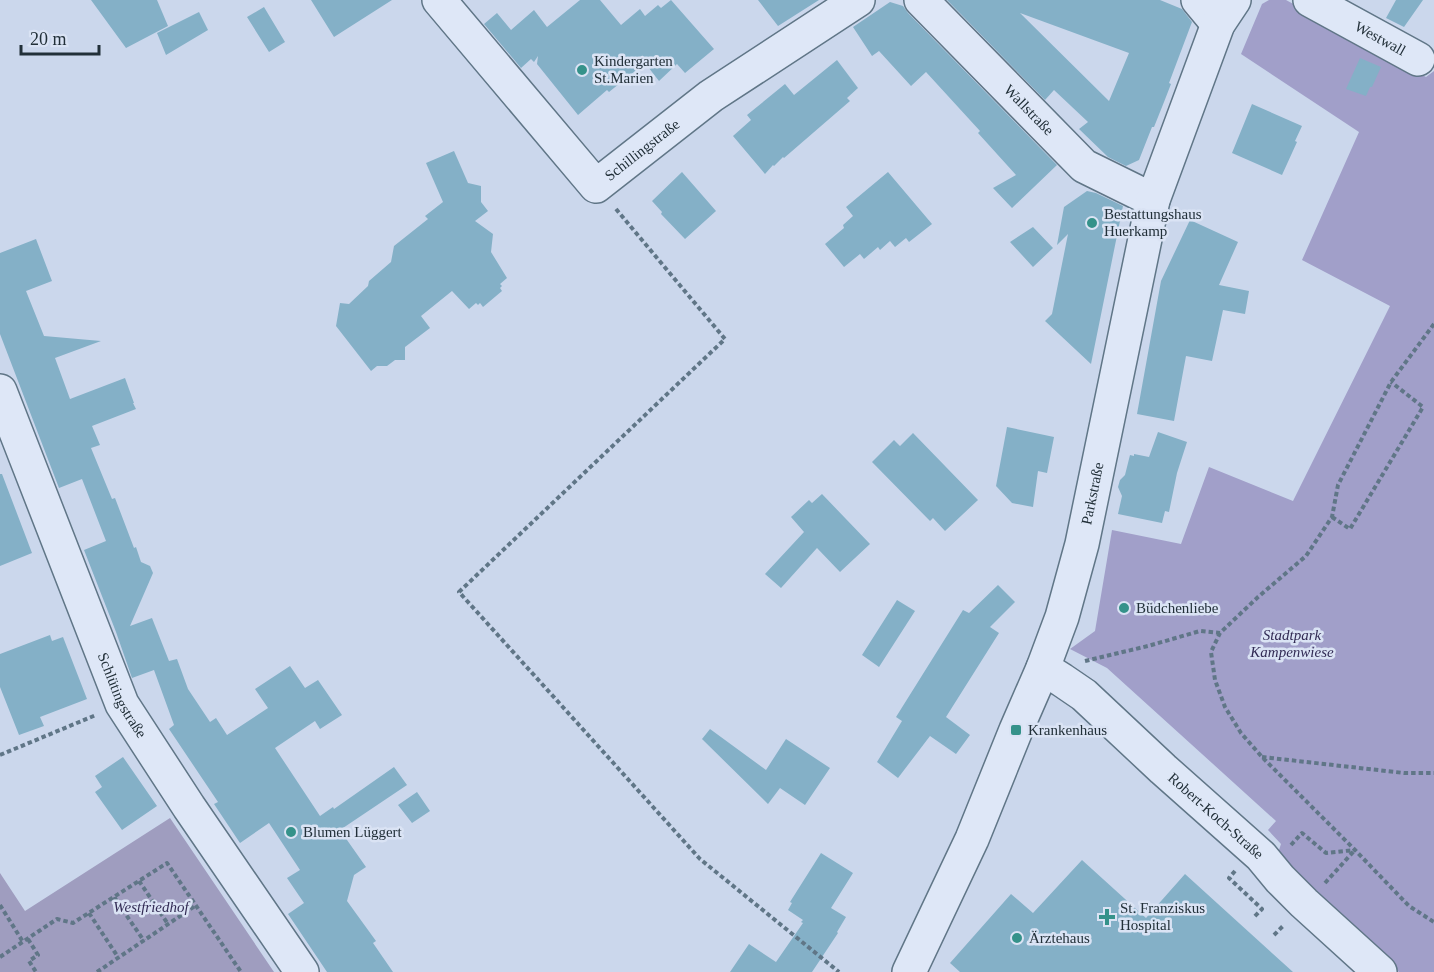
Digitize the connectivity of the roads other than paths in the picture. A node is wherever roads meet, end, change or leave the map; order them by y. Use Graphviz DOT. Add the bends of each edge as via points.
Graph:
graph roads {
  1 [pos="439,0"];
  2 [pos="858,0"];
  3 [pos="921,0"];
  4 [pos="1310,0"];
  5 [pos="1216,8"];
  6 [pos="1418,59"];
  7 [pos="1153,200"];
  8 [pos="0,391"];
  9 [pos="1043,668"];
  10 [pos="302,972"];
  11 [pos="909,972"];
  12 [pos="1380,972"];
  1 -- 2 [label="street, Schillingstraße" via="596,186 711,96"];
  3 -- 7 [label="street, Wallstraße" via="1083,166"];
  4 -- 6 [label="street, Westwall"];
  5 -- 7 [label="street, Parkstraße"];
  7 -- 9 [label="street, Parkstraße" via="1082,544"];
  8 -- 10 [label="street, Schlütingstraße" via="122,704"];
  9 -- 11 [label="street, Parkstraße" via="967,849"];
  9 -- 12 [label="street, Robert-Koch-Straße" via="1083,695 1261,856 1304,903"];
}
